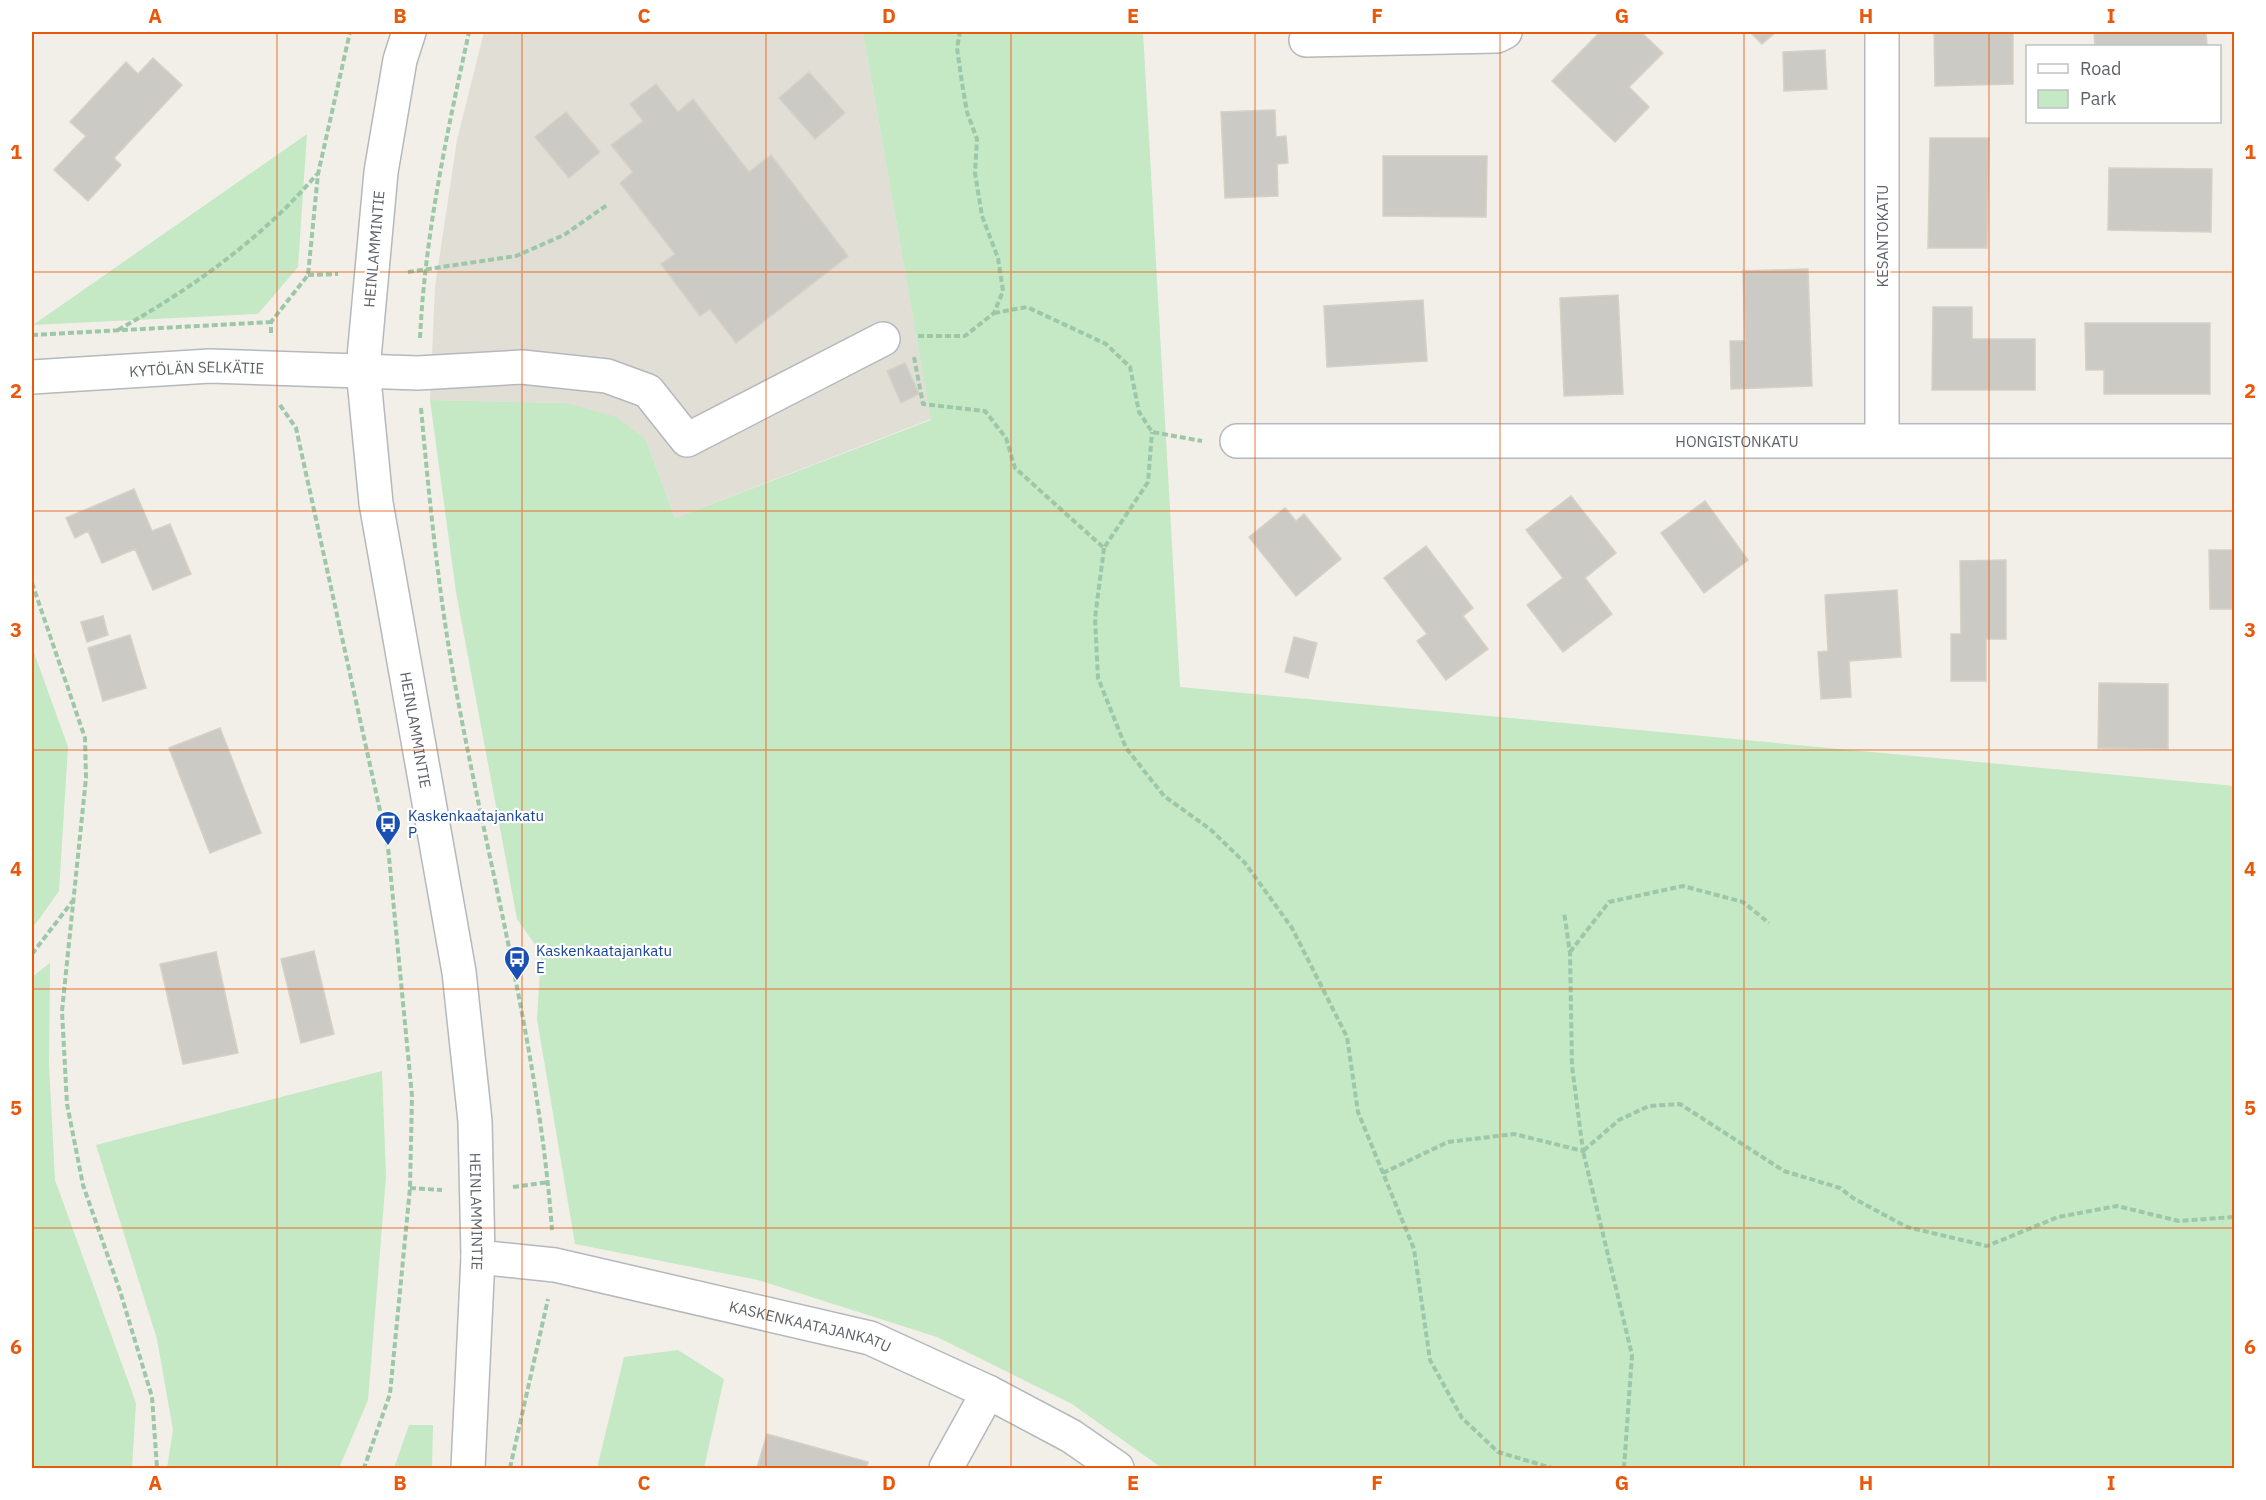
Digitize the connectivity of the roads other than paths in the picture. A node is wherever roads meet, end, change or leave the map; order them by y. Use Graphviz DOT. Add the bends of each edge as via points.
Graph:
graph roads {
  1 [pos="409,32"];
  2 [pos="1505,32"];
  3 [pos="1882,32"];
  4 [pos="1306,40"];
  5 [pos="896,338"];
  6 [pos="363,369"];
  7 [pos="32,377"];
  8 [pos="1882,440"];
  9 [pos="1238,441"];
  10 [pos="2235,441"];
  11 [pos="478,1257"];
  12 [pos="988,1392"];
  13 [pos="468,1468"];
  14 [pos="946,1468"];
  15 [pos="1117,1468"];
  1 -- 6 [label="street, HEINLAMMINTIE" via="400,60 381,172"];
  2 -- 4 [label="street" via="1497,36"];
  3 -- 8 [label="street, KESANTOKATU"];
  5 -- 6 [label="street, KYTÖLÄN SELKÄTIE" via="687,440 648,391 607,376 522,367 418,373"];
  6 -- 7 [label="street, KYTÖLÄN SELKÄTIE" via="210,366"];
  6 -- 11 [label="street, HEINLAMMINTIE" via="376,503 459,972 475,1121"];
  8 -- 9 [label="street, HONGISTONKATU"];
  8 -- 10 [label="street, HONGISTONKATU"];
  11 -- 12 [label="street, KASKENKAATAJANKATU" via="555,1265 870,1338"];
  11 -- 13 [label="street, HEINLAMMINTIE"];
  12 -- 14 [label="street"];
  12 -- 15 [label="street, KASKENKAATAJANKATU" via="1071,1436"];
}
